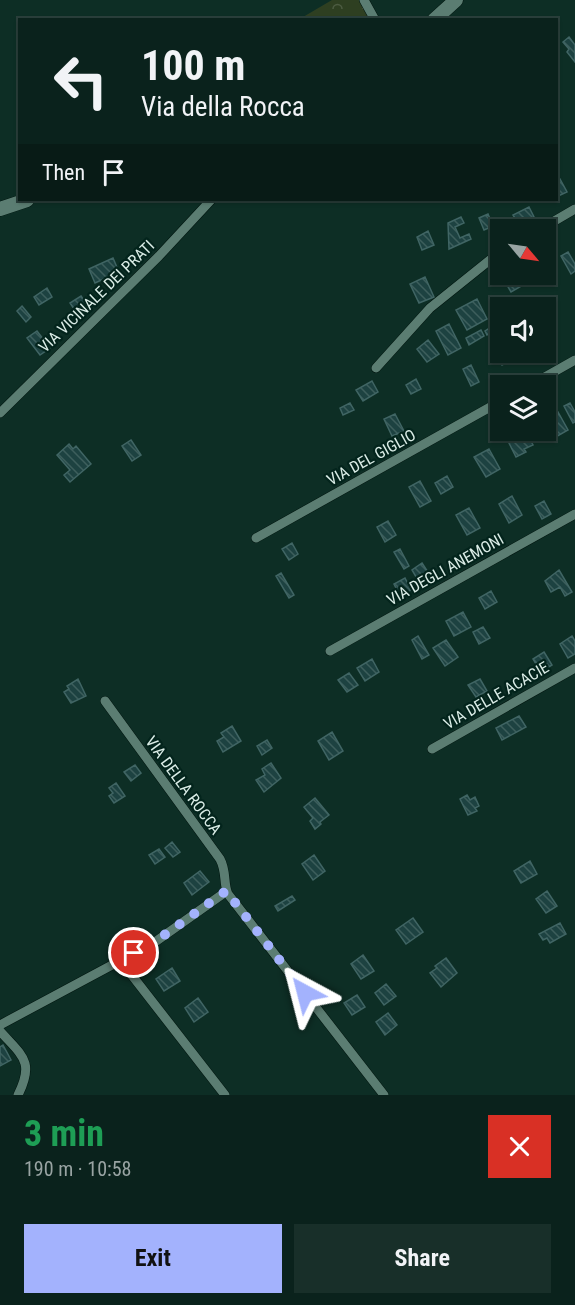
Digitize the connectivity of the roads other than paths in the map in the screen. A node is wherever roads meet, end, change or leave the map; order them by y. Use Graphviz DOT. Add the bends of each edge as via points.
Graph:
graph roads {
  1 [pos="364,0"];
  2 [pos="456,0"];
  3 [pos="374,18"];
  4 [pos="436,18"];
  5 [pos="24,201"];
  6 [pos="210,201"];
  7 [pos="0,209"];
  8 [pos="575,209"];
  9 [pos="556,220"];
  10 [pos="490,260"];
  11 [pos="575,360"];
  12 [pos="376,368"];
  13 [pos="548,375"];
  14 [pos="490,407"];
  15 [pos="0,413"];
  16 [pos="575,514"];
  17 [pos="256,538"];
  18 [pos="330,651"];
  19 [pos="575,668"];
  20 [pos="105,701"];
  21 [pos="432,749"];
  22 [pos="226,891"];
  23 [pos="120,960"];
  24 [pos="0,1025"];
  25 [pos="0,1031"];
  26 [pos="18,1095"];
  27 [pos="225,1095"];
  28 [pos="384,1095"];
  1 -- 3 [label="street"];
  2 -- 4 [label="main road"];
  5 -- 7 [label="main road"];
  6 -- 15 [label="street, VIA VICINALE DEI PRATI"];
  8 -- 9 [label="street"];
  10 -- 12 [label="street" via="430,308"];
  11 -- 13 [label="street"];
  14 -- 17 [label="street, VIA DEL GIGLIO"];
  16 -- 18 [label="street, VIA DEGLI ANEMONI"];
  19 -- 21 [label="street, VIA DELLE ACACIE"];
  20 -- 22 [label="street, VIA DELLA ROCCA" via="220,859 225,869"];
  22 -- 23 [label="street" via="159,939"];
  22 -- 28 [label="street, VIA DELLA ROCCA"];
  23 -- 24 [label="street"];
  23 -- 27 [label="street"];
  25 -- 26 [label="street" via="26,1065 26,1079"];
}
